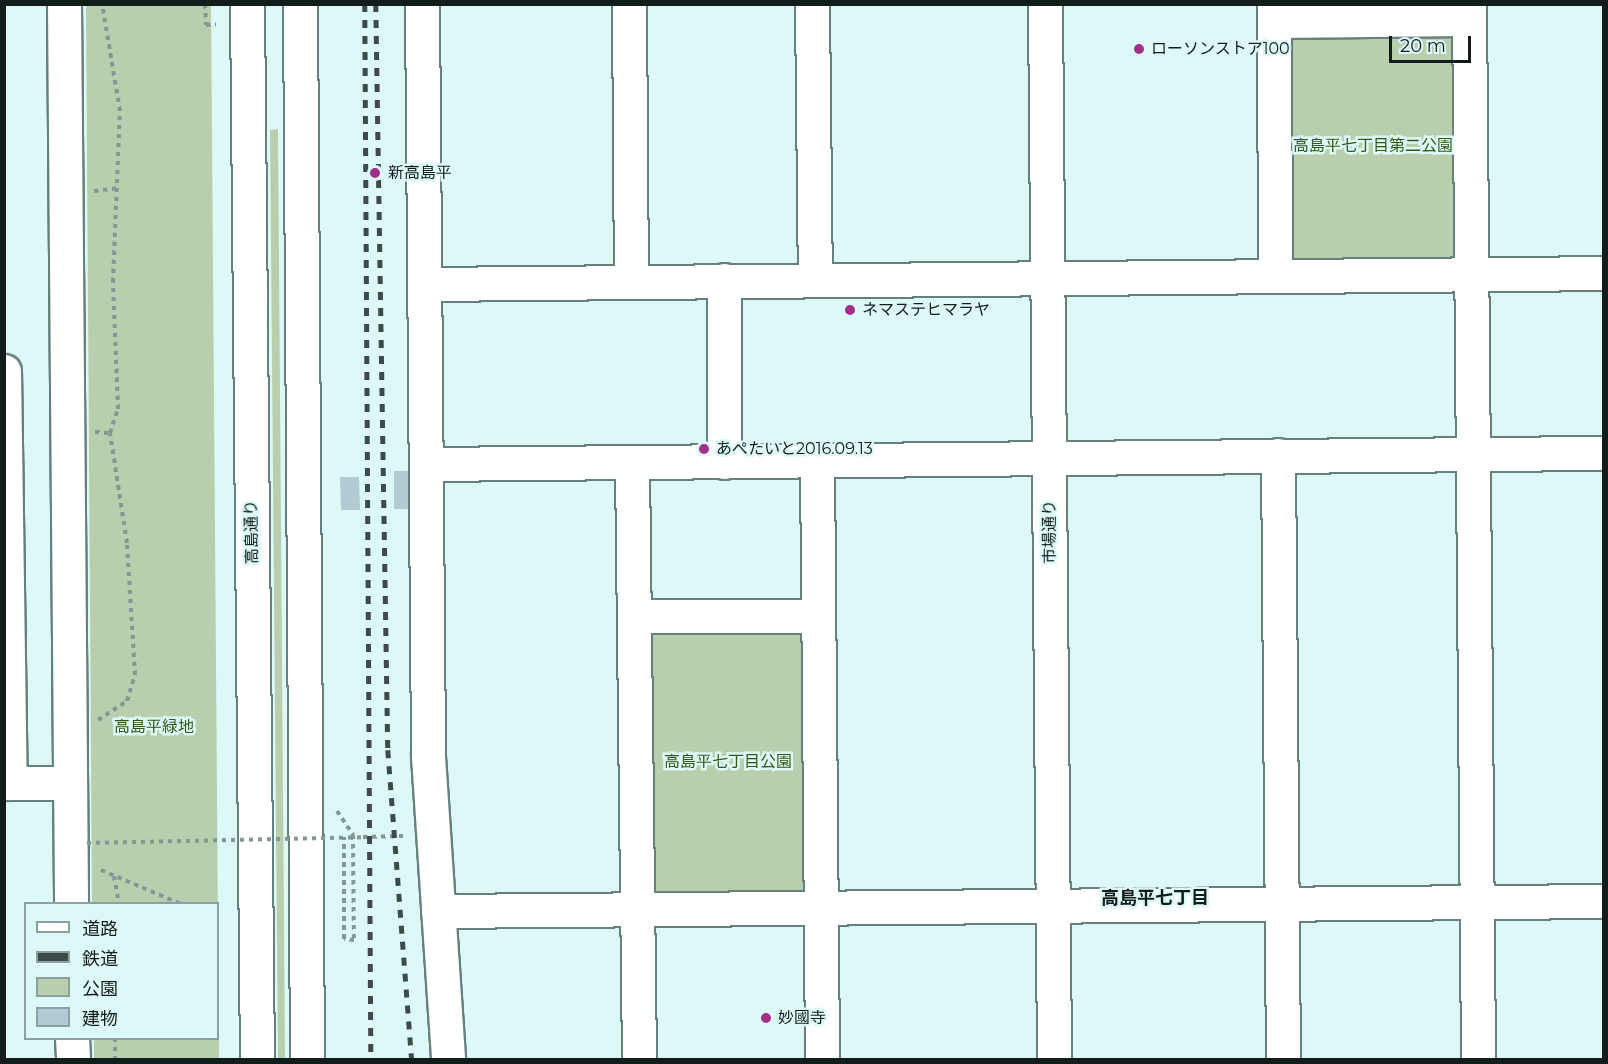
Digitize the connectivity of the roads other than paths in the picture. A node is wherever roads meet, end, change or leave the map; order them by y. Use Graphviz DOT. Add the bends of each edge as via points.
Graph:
graph roads {
  1 [pos="64,4"];
  2 [pos="247,4"];
  3 [pos="300,4"];
  4 [pos="422,4"];
  5 [pos="629,4"];
  6 [pos="812,4"];
  7 [pos="1045,4"];
  8 [pos="1469,12"];
  9 [pos="1274,13"];
  10 [pos="1604,273"];
  11 [pos="1471,274"];
  12 [pos="1275,276"];
  13 [pos="1048,278"];
  14 [pos="815,279"];
  15 [pos="724,280"];
  16 [pos="631,281"];
  17 [pos="424,284"];
  18 [pos="4,371"];
  19 [pos="1604,453"];
  20 [pos="1475,454"];
  21 [pos="1278,455"];
  22 [pos="1050,458"];
  23 [pos="817,461"];
  24 [pos="724,462"];
  25 [pos="632,463"];
  26 [pos="427,464"];
  27 [pos="636,616"];
  28 [pos="817,616"];
  29 [pos="7,783"];
  30 [pos="58,783"];
  31 [pos="1604,901"];
  32 [pos="71,902"];
  33 [pos="1476,903"];
  34 [pos="1282,904"];
  35 [pos="1053,906"];
  36 [pos="821,908"];
  37 [pos="637,909"];
  38 [pos="438,911"];
  39 [pos="72,1040"];
  40 [pos="73,1059"];
  41 [pos="257,1059"];
  42 [pos="308,1059"];
  43 [pos="448,1059"];
  44 [pos="639,1059"];
  45 [pos="822,1059"];
  46 [pos="1054,1059"];
  47 [pos="1283,1059"];
  48 [pos="1478,1059"];
  1 -- 30 [label="street" via="69,735"];
  2 -- 41 [label="street, 高島通り"];
  3 -- 42 [label="street"];
  4 -- 17 [label="street"];
  5 -- 16 [label="street"];
  6 -- 14 [label="street"];
  7 -- 13 [label="street, 市場通り"];
  8 -- 9 [label="street"];
  8 -- 11 [label="street"];
  9 -- 12 [label="street"];
  10 -- 11 [label="street"];
  11 -- 12 [label="street"];
  11 -- 20 [label="street"];
  12 -- 13 [label="street"];
  13 -- 14 [label="street"];
  13 -- 22 [label="street, 市場通り"];
  14 -- 15 [label="street"];
  15 -- 16 [label="street"];
  15 -- 24 [label="street"];
  16 -- 17 [label="street"];
  17 -- 26 [label="street"];
  18 -- 29 [label="street"];
  19 -- 20 [label="street"];
  20 -- 21 [label="street"];
  20 -- 33 [label="street"];
  21 -- 22 [label="street"];
  21 -- 34 [label="street"];
  22 -- 23 [label="street"];
  22 -- 35 [label="street, 市場通り"];
  23 -- 24 [label="street"];
  23 -- 28 [label="street"];
  24 -- 25 [label="street"];
  25 -- 26 [label="street"];
  25 -- 27 [label="street"];
  26 -- 38 [label="street" via="429,756"];
  27 -- 28 [label="street"];
  27 -- 37 [label="street"];
  28 -- 36 [label="street"];
  29 -- 30 [label="street"];
  30 -- 32 [label="street" via="79,854"];
  31 -- 33 [label="street"];
  33 -- 34 [label="street"];
  33 -- 48 [label="street"];
  34 -- 35 [label="street"];
  34 -- 47 [label="street"];
  35 -- 36 [label="street"];
  35 -- 46 [label="street, 市場通り"];
  36 -- 37 [label="street"];
  36 -- 45 [label="street"];
  37 -- 38 [label="street"];
  37 -- 44 [label="street"];
  38 -- 43 [label="street"];
  39 -- 40 [label="street"];
}
